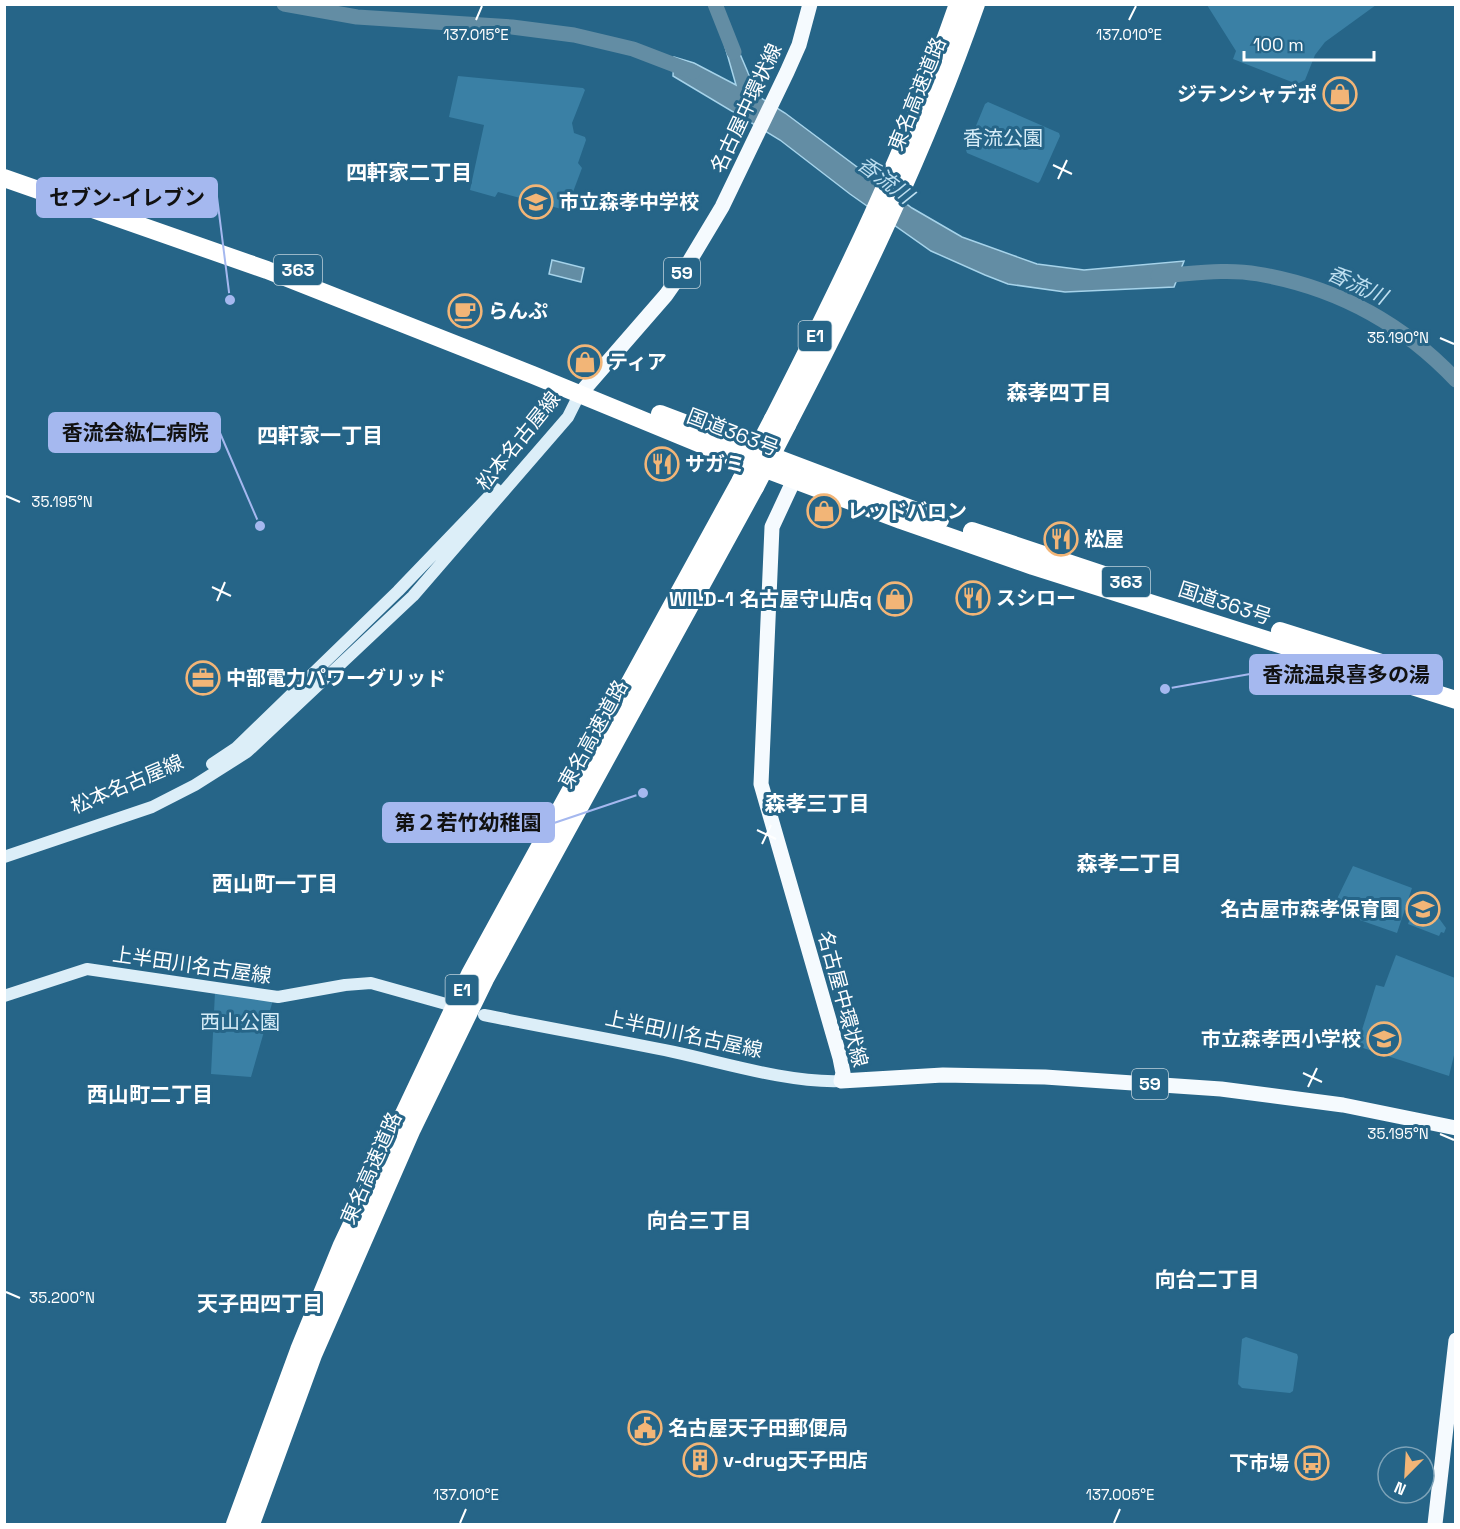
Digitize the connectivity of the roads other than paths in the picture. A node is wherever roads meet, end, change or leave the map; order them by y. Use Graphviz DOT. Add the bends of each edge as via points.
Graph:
graph roads {
  1 [pos="810,4"];
  2 [pos="958,4"];
  3 [pos="976,4"];
  4 [pos="905,162"];
  5 [pos="4,167"];
  6 [pos="4,178"];
  7 [pos="583,390"];
  8 [pos="797,473"];
  9 [pos="748,484"];
  10 [pos="1455,687"];
  11 [pos="1455,700"];
  12 [pos="4,851"];
  13 [pos="4,857"];
  14 [pos="4,996"];
  15 [pos="446,1004"];
  16 [pos="484,1015"];
  17 [pos="841,1081"];
  18 [pos="1455,1128"];
  19 [pos="1455,1340"];
  20 [pos="235,1524"];
  21 [pos="251,1524"];
  22 [pos="1435,1524"];
  1 -- 7 [label="main road, 名古屋中環状線 / 59" via="799,45 722,207 666,295"];
  2 -- 4 [label="highway, 東名高速道路 / E1"];
  3 -- 4 [label="highway, 東名高速道路 / E1" via="941,99"];
  4 -- 9 [label="highway, 東名高速道路 / E1, bridge" via="864,256"];
  5 -- 7 [label="highway, 国道363号 / 363" via="338,285 506,352"];
  6 -- 7 [label="highway, 国道363号 / 363" via="267,270"];
  7 -- 8 [label="highway, 国道363号 / 363"];
  7 -- 12 [label="main road, 松本名古屋線" via="502,483 398,591 236,748 183,785 98,821"];
  7 -- 13 [label="main road, 松本名古屋線" via="568,417 413,596 247,752 152,807"];
  8 -- 10 [label="highway, 国道363号 / 363"];
  8 -- 11 [label="highway, 国道363号 / 363" via="901,520 1033,566"];
  8 -- 17 [label="main road, 名古屋中環状線" via="772,527 761,784 840,1058"];
  9 -- 20 [label="highway, 東名高速道路 / E1" via="470,974 342,1245"];
  9 -- 21 [label="highway, 東名高速道路 / E1" via="485,979 412,1129 318,1344"];
  14 -- 15 [label="main road, 上半田川名古屋線" via="87,969 278,997 371,983"];
  16 -- 17 [label="main road, 上半田川名古屋線" via="782,1075"];
  17 -- 18 [label="main road, 名古屋中環状線 / 59" via="943,1075 1046,1077 1221,1089 1343,1105"];
  19 -- 22 [label="main road"];
}
